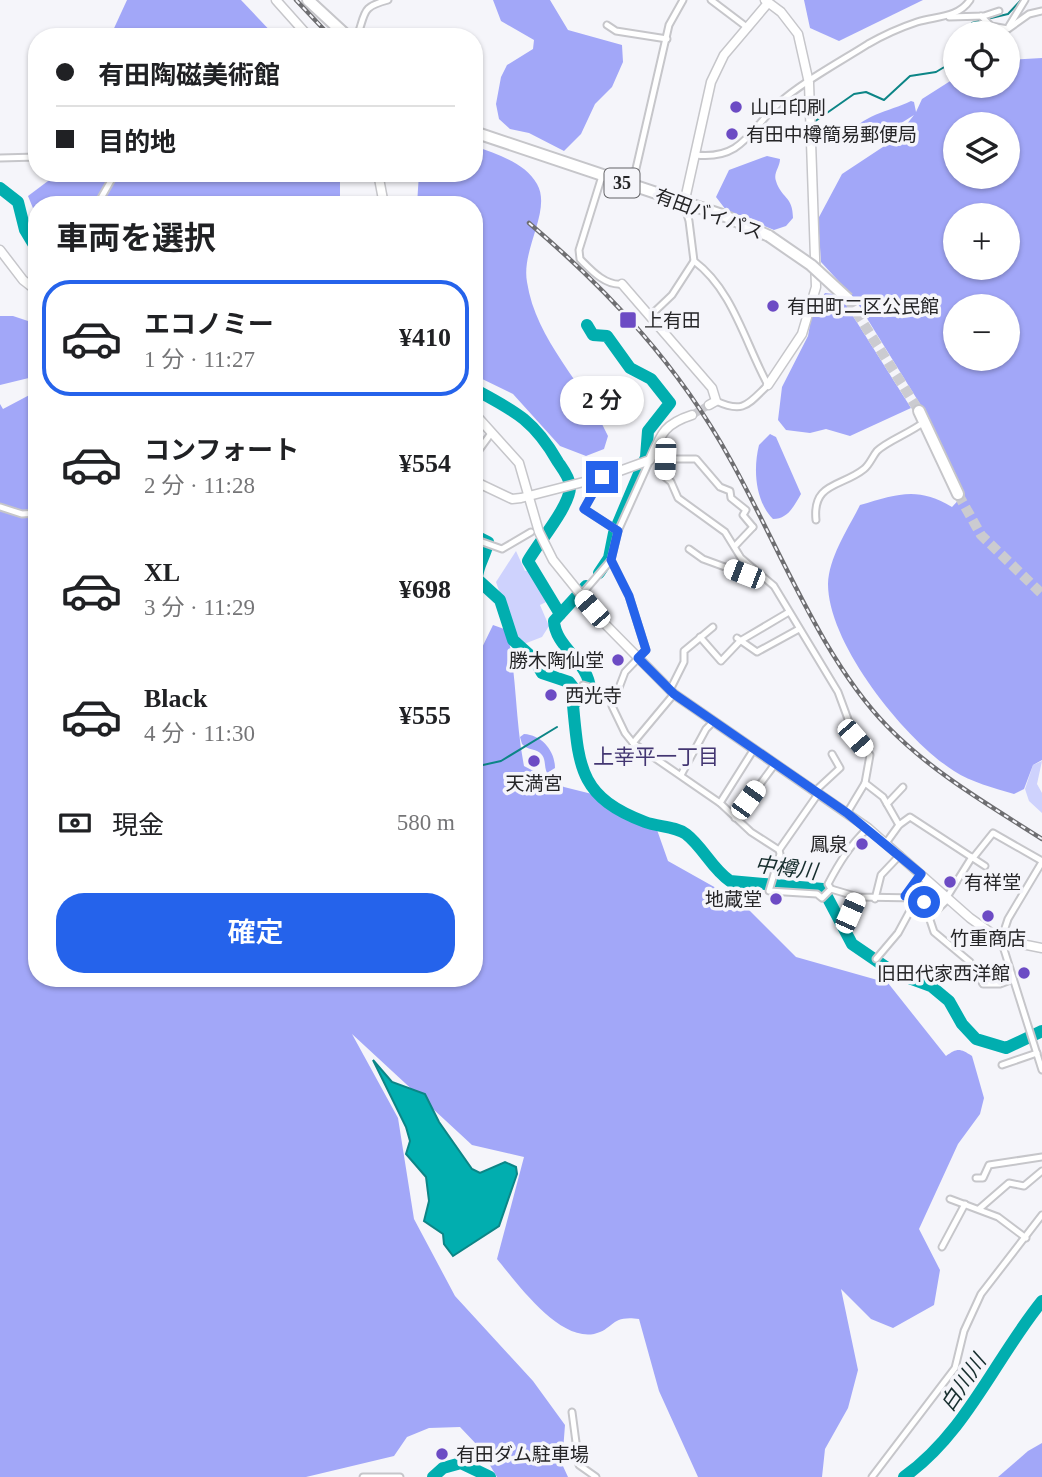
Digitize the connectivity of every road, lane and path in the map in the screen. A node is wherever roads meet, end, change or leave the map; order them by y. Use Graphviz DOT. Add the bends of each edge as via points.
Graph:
graph roads {
  1 [pos="276,0"];
  2 [pos="308,0"];
  3 [pos="388,0"];
  4 [pos="683,0"];
  5 [pos="711,0"];
  6 [pos="970,0"];
  7 [pos="1025,0"];
  8 [pos="768,1"];
  9 [pos="999,11"];
  10 [pos="1042,11"];
  11 [pos="981,16"];
  12 [pos="946,17"];
  13 [pos="986,21"];
  14 [pos="1013,21"];
  15 [pos="1019,21"];
  16 [pos="607,25"];
  17 [pos="301,28"];
  18 [pos="338,28"];
  19 [pos="360,28"];
  20 [pos="748,28"];
  21 [pos="667,39"];
  22 [pos="809,83"];
  23 [pos="483,135"];
  24 [pos="696,155"];
  25 [pos="28,157"];
  26 [pos="0,158"];
  27 [pos="602,176"];
  28 [pos="632,186"];
  29 [pos="684,204"];
  30 [pos="0,250"];
  31 [pos="694,261"];
  32 [pos="28,284"];
  33 [pos="622,284"];
  34 [pos="848,299"];
  35 [pos="651,315"];
  36 [pos="768,385"];
  37 [pos="713,403"];
  38 [pos="692,415"];
  39 [pos="921,416"];
  40 [pos="483,422"];
  41 [pos="492,432"];
  42 [pos="483,444"];
  43 [pos="651,458"];
  44 [pos="665,459"];
  45 [pos="602,477"];
  46 [pos="483,485"];
  47 [pos="958,494"];
  48 [pos="529,496"];
  49 [pos="0,507"];
  50 [pos="28,514"];
  51 [pos="816,520"];
  52 [pos="616,530"];
  53 [pos="531,532"];
  54 [pos="483,542"];
  55 [pos="734,546"];
  56 [pos="689,549"];
  57 [pos="611,560"];
  58 [pos="752,569"];
  59 [pos="580,596"];
  60 [pos="789,612"];
  61 [pos="713,627"];
  62 [pos="799,629"];
  63 [pos="700,637"];
  64 [pos="739,639"];
  65 [pos="638,658"];
  66 [pos="583,685"];
  67 [pos="593,688"];
  68 [pos="672,692"];
  69 [pos="713,722"];
  70 [pos="633,743"];
  71 [pos="754,749"];
  72 [pos="832,754"];
  73 [pos="775,764"];
  74 [pos="681,775"];
  75 [pos="865,783"];
  76 [pos="903,787"];
  77 [pos="816,793"];
  78 [pos="720,803"];
  79 [pos="887,804"];
  80 [pos="847,813"];
  81 [pos="735,818"];
  82 [pos="899,825"];
  83 [pos="868,828"];
  84 [pos="886,843"];
  85 [pos="779,850"];
  86 [pos="900,855"];
  87 [pos="973,857"];
  88 [pos="1042,861"];
  89 [pos="985,866"];
  90 [pos="921,874"];
  91 [pos="828,892"];
  92 [pos="905,896"];
  93 [pos="858,897"];
  94 [pos="917,898"];
  95 [pos="947,898"];
  96 [pos="875,899"];
  97 [pos="850,913"];
  98 [pos="931,916"];
  99 [pos="1001,940"];
  100 [pos="1042,948"];
  101 [pos="876,959"];
  102 [pos="1013,979"];
  103 [pos="1037,1053"];
  104 [pos="1002,1065"];
  105 [pos="1042,1070"];
  106 [pos="1042,1157"];
  107 [pos="1042,1171"];
  108 [pos="976,1178"];
  109 [pos="950,1199"];
  110 [pos="965,1204"];
  111 [pos="979,1209"];
  112 [pos="1042,1215"];
  113 [pos="1026,1238"];
  114 [pos="942,1247"];
  115 [pos="572,1412"];
  116 [pos="363,1477"];
  117 [pos="400,1477"];
  118 [pos="596,1477"];
  119 [pos="872,1477"];
  1 -- 17 [label="main road"];
  2 -- 18 [label="highway"];
  3 -- 19 [label="street" via="368,7"];
  4 -- 21 [label="street"];
  5 -- 20 [label="street"];
  6 -- 12 [label="street"];
  7 -- 14 [label="street"];
  8 -- 20 [label="main road"];
  8 -- 22 [label="main road" via="798,34"];
  9 -- 11 [label="street"];
  10 -- 15 [label="street"];
  11 -- 12 [label="street"];
  11 -- 13 [label="street"];
  12 -- 22 [label="street" via="917,22 870,43"];
  16 -- 21 [label="street" via="616,31"];
  20 -- 24 [label="main road" via="724,55 711,82"];
  21 -- 28 [label="street"];
  22 -- 24 [label="street" via="778,104 751,135 724,155"];
  22 -- 36 [label="main road" via="816,287 802,334"];
  23 -- 27 [label="highway, 有田バイパス / 35"];
  24 -- 29 [label="main road"];
  25 -- 26 [label="street"];
  27 -- 28 [label="highway, 有田バイパス / 35"];
  27 -- 33 [label="street" via="580,259 602,278"];
  28 -- 29 [label="highway, 有田バイパス / 35"];
  29 -- 31 [label="street"];
  29 -- 34 [label="highway, 有田バイパス / 35, bridge" via="769,236 811,265"];
  30 -- 32 [label="main road"];
  31 -- 35 [label="street" via="672,295"];
  31 -- 36 [label="street" via="723,292"];
  33 -- 35 [label="main road"];
  35 -- 37 [label="main road" via="712,388"];
  36 -- 37 [label="street" via="744,407"];
  38 -- 43 [label="main road" via="677,418 663,431"];
  39 -- 47 [label="highway"];
  39 -- 51 [label="street" via="907,435 878,451 866,468 825,490 815,508"];
  40 -- 41 [label="main road"];
  41 -- 42 [label="street"];
  41 -- 48 [label="main road" via="519,463"];
  43 -- 44 [label="street"];
  43 -- 45 [label="main road"];
  43 -- 52 [label="street"];
  44 -- 55 [label="street" via="664,476 678,498 725,532"];
  44 -- 55 [label="street" via="696,459 720,487 730,491 731,500 746,510 743,515 754,526"];
  45 -- 48 [label="main road"];
  45 -- 52 [label="street" via="584,509"];
  46 -- 48 [label="main road" via="512,499"];
  48 -- 59 [label="main road" via="548,551"];
  49 -- 50 [label="street"];
  52 -- 57 [label="street"];
  53 -- 54 [label="street" via="502,549"];
  55 -- 58 [label="street"];
  56 -- 58 [label="street" via="744,574"];
  57 -- 59 [label="street"];
  57 -- 65 [label="street" via="629,596 646,650"];
  58 -- 60 [label="street" via="774,586"];
  59 -- 65 [label="main road"];
  60 -- 62 [label="street"];
  60 -- 64 [label="street"];
  61 -- 63 [label="street"];
  62 -- 64 [label="street" via="757,652"];
  62 -- 75 [label="street" via="838,692 855,738 870,754"];
  63 -- 64 [label="street" via="721,662"];
  63 -- 68 [label="street" via="684,651"];
  65 -- 68 [label="main road"];
  65 -- 70 [label="street" via="625,672 612,706"];
  66 -- 67 [label="street"];
  68 -- 69 [label="main road"];
  68 -- 70 [label="street"];
  69 -- 71 [label="main road"];
  69 -- 74 [label="street"];
  70 -- 74 [label="street"];
  71 -- 73 [label="main road"];
  71 -- 78 [label="street"];
  72 -- 77 [label="street" via="841,768"];
  73 -- 77 [label="main road"];
  73 -- 81 [label="street"];
  74 -- 78 [label="street"];
  75 -- 79 [label="street"];
  75 -- 80 [label="street"];
  76 -- 79 [label="street"];
  77 -- 80 [label="main road"];
  77 -- 85 [label="street"];
  78 -- 81 [label="street"];
  79 -- 82 [label="street"];
  80 -- 83 [label="main road"];
  81 -- 85 [label="street"];
  82 -- 84 [label="street"];
  82 -- 87 [label="street" via="910,817"];
  83 -- 84 [label="main road"];
  83 -- 91 [label="street" via="851,844"];
  84 -- 86 [label="main road"];
  85 -- 91 [label="street" via="769,891"];
  86 -- 90 [label="main road"];
  86 -- 96 [label="street" via="881,875"];
  87 -- 88 [label="street" via="993,833"];
  87 -- 89 [label="street"];
  87 -- 95 [label="street"];
  88 -- 99 [label="street"];
  90 -- 92 [label="street"];
  90 -- 95 [label="main road"];
  91 -- 93 [label="street"];
  92 -- 94 [label="street"];
  92 -- 96 [label="street"];
  93 -- 96 [label="street"];
  93 -- 97 [label="street"];
  94 -- 98 [label="street"];
  94 -- 101 [label="street" via="898,933"];
  95 -- 98 [label="street"];
  95 -- 99 [label="main road"];
  98 -- 102 [label="street" via="934,932 970,962 983,984"];
  99 -- 100 [label="main road"];
  99 -- 102 [label="street"];
  102 -- 103 [label="street"];
  103 -- 104 [label="street"];
  103 -- 105 [label="street"];
  106 -- 108 [label="street" via="989,1165 983,1178"];
  107 -- 111 [label="street" via="1024,1186 1009,1183"];
  109 -- 110 [label="street"];
  110 -- 111 [label="street"];
  110 -- 114 [label="street"];
  111 -- 113 [label="street"];
  112 -- 113 [label="street"];
  113 -- 119 [label="street" via="974,1305 954,1368"];
  115 -- 118 [label="street" via="579,1465"];
  116 -- 117 [label="street"];
}
